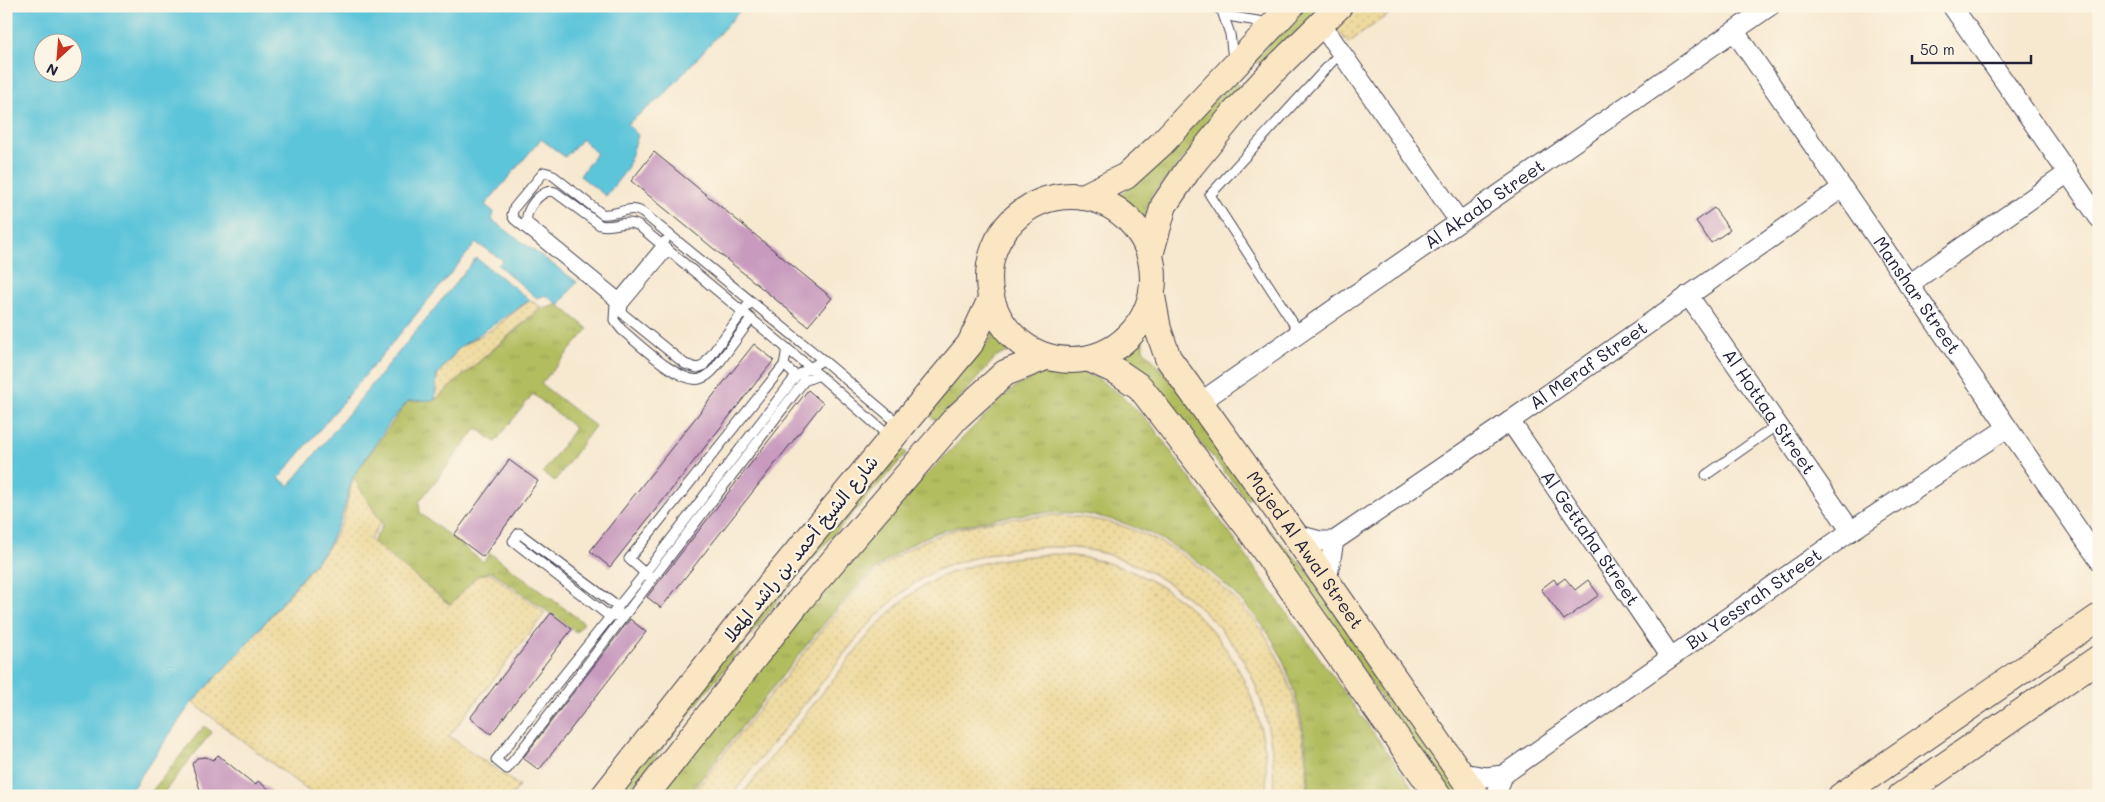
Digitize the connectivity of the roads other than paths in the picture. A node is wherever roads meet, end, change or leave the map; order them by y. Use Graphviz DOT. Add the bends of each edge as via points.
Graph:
graph roads {
  1 [pos="1214,6"];
  2 [pos="1339,6"];
  3 [pos="1770,6"];
  4 [pos="1952,6"];
  5 [pos="1223,14"];
  6 [pos="1283,14"];
  7 [pos="1321,24"];
  8 [pos="1735,32"];
  9 [pos="1341,51"];
  10 [pos="1233,67"];
  11 [pos="2068,173"];
  12 [pos="1842,188"];
  13 [pos="1083,197"];
  14 [pos="2099,218"];
  15 [pos="1458,221"];
  16 [pos="670,235"];
  17 [pos="664,248"];
  18 [pos="1150,255"];
  19 [pos="1908,284"];
  20 [pos="1688,295"];
  21 [pos="1152,296"];
  22 [pos="991,299"];
  23 [pos="620,300"];
  24 [pos="751,302"];
  25 [pos="743,313"];
  26 [pos="751,319"];
  27 [pos="1299,332"];
  28 [pos="788,348"];
  29 [pos="1046,357"];
  30 [pos="1090,359"];
  31 [pos="823,360"];
  32 [pos="784,365"];
  33 [pos="810,368"];
  34 [pos="819,375"];
  35 [pos="796,376"];
  36 [pos="1198,403"];
  37 [pos="1510,421"];
  38 [pos="1777,424"];
  39 [pos="2007,428"];
  40 [pos="897,433"];
  41 [pos="1706,475"];
  42 [pos="1851,531"];
  43 [pos="1294,534"];
  44 [pos="1334,541"];
  45 [pos="2099,560"];
  46 [pos="648,576"];
  47 [pos="1327,581"];
  48 [pos="616,615"];
  49 [pos="2099,617"];
  50 [pos="1670,657"];
  51 [pos="2099,658"];
  52 [pos="1460,773"];
  53 [pos="1503,775"];
  54 [pos="604,796"];
  55 [pos="645,796"];
  56 [pos="1438,796"];
  57 [pos="1476,796"];
  58 [pos="1496,796"];
  59 [pos="1841,796"];
  60 [pos="1901,796"];
  1 -- 5 [label="lane"];
  2 -- 7 [label="main road"];
  3 -- 8 [label="street, Al Akaab Street"];
  4 -- 11 [label="street"];
  5 -- 6 [label="lane" via="1248,21"];
  5 -- 10 [label="lane" via="1233,45"];
  6 -- 10 [label="main road"];
  7 -- 9 [label="street"];
  7 -- 18 [label="main road" via="1235,112 1190,168 1164,205"];
  8 -- 12 [label="street, Manshar Street"];
  8 -- 15 [label="street, Al Akaab Street"];
  9 -- 15 [label="street"];
  9 -- 27 [label="lane" via="1210,195"];
  10 -- 13 [label="main road" via="1160,145 1126,176"];
  11 -- 14 [label="street"];
  11 -- 19 [label="street"];
  12 -- 19 [label="street, Manshar Street"];
  12 -- 20 [label="street, Al Meraf Street"];
  13 -- 18 [label="main road" via="1112,207 1136,227"];
  13 -- 22 [label="main road" via="1056,197 1030,206 1009,223 992,255 988,272"];
  15 -- 27 [label="street, Al Akaab Street"];
  16 -- 17 [label="lane"];
  16 -- 23 [label="lane" via="638,210 602,214 548,172 538,176 514,208 514,219"];
  16 -- 24 [label="lane"];
  17 -- 23 [label="lane"];
  17 -- 23 [label="lane" via="633,222 606,227 555,192 543,193 527,214 527,222"];
  17 -- 25 [label="lane"];
  18 -- 21 [label="main road"];
  19 -- 39 [label="street, Manshar Street"];
  20 -- 37 [label="street, Al Meraf Street"];
  20 -- 38 [label="street, Al Hottaa Street"];
  21 -- 30 [label="main road" via="1140,325 1118,347"];
  21 -- 36 [label="main road, Majed Al Awal Street" via="1158,330 1168,358"];
  22 -- 29 [label="main road" via="1002,324 1021,344"];
  22 -- 40 [label="main road, شارع الشيخ أحمد بن راشد المعلا" via="970,344"];
  23 -- 25 [label="lane" via="624,316 691,367 703,366"];
  23 -- 26 [label="lane" via="614,320 622,330 682,376 691,379 709,374"];
  24 -- 25 [label="lane"];
  24 -- 31 [label="lane"];
  25 -- 26 [label="lane"];
  26 -- 28 [label="lane"];
  27 -- 36 [label="street, Al Akaab Street"];
  28 -- 32 [label="lane"];
  28 -- 33 [label="lane"];
  29 -- 30 [label="main road" via="1075,361"];
  29 -- 55 [label="main road, شارع الشيخ أحمد بن راشد المعلا" via="1005,373 956,418 798,602"];
  30 -- 56 [label="main road, Majed Al Awal Street" via="1140,387 1248,527"];
  31 -- 33 [label="lane"];
  31 -- 40 [label="lane"];
  32 -- 35 [label="lane"];
  32 -- 46 [label="lane" via="629,559"];
  33 -- 34 [label="lane"];
  33 -- 35 [label="lane"];
  34 -- 40 [label="lane"];
  34 -- 46 [label="lane" via="804,381"];
  35 -- 46 [label="lane"];
  36 -- 43 [label="main road, Majed Al Awal Street"];
  37 -- 44 [label="street, Al Meraf Street"];
  37 -- 50 [label="street, Al Gettaha Street"];
  38 -- 41 [label="lane"];
  38 -- 42 [label="street, Al Hottaa Street"];
  39 -- 42 [label="street, Bu Yessrah Street"];
  39 -- 45 [label="street, Manshar Street"];
  40 -- 54 [label="main road, شارع الشيخ أحمد بن راشد المعلا" via="773,581"];
  42 -- 50 [label="street, Bu Yessrah Street"];
  43 -- 44 [label="street"];
  43 -- 47 [label="main road, Majed Al Awal Street"];
  44 -- 47 [label="street"];
  46 -- 48 [label="lane"];
  46 -- 48 [label="lane" via="628,611"];
  47 -- 52 [label="main road, Majed Al Awal Street"];
  48 -- 48 [label="lane" via="520,533 513,541"];
  48 -- 48 [label="lane" via="496,760 507,769"];
  49 -- 59 [label="main road"];
  50 -- 53 [label="street, Bu Yessrah Street"];
  51 -- 60 [label="main road"];
  52 -- 53 [label="street" via="1486,777"];
  52 -- 57 [label="main road, Majed Al Awal Street"];
  53 -- 58 [label="street"];
}
